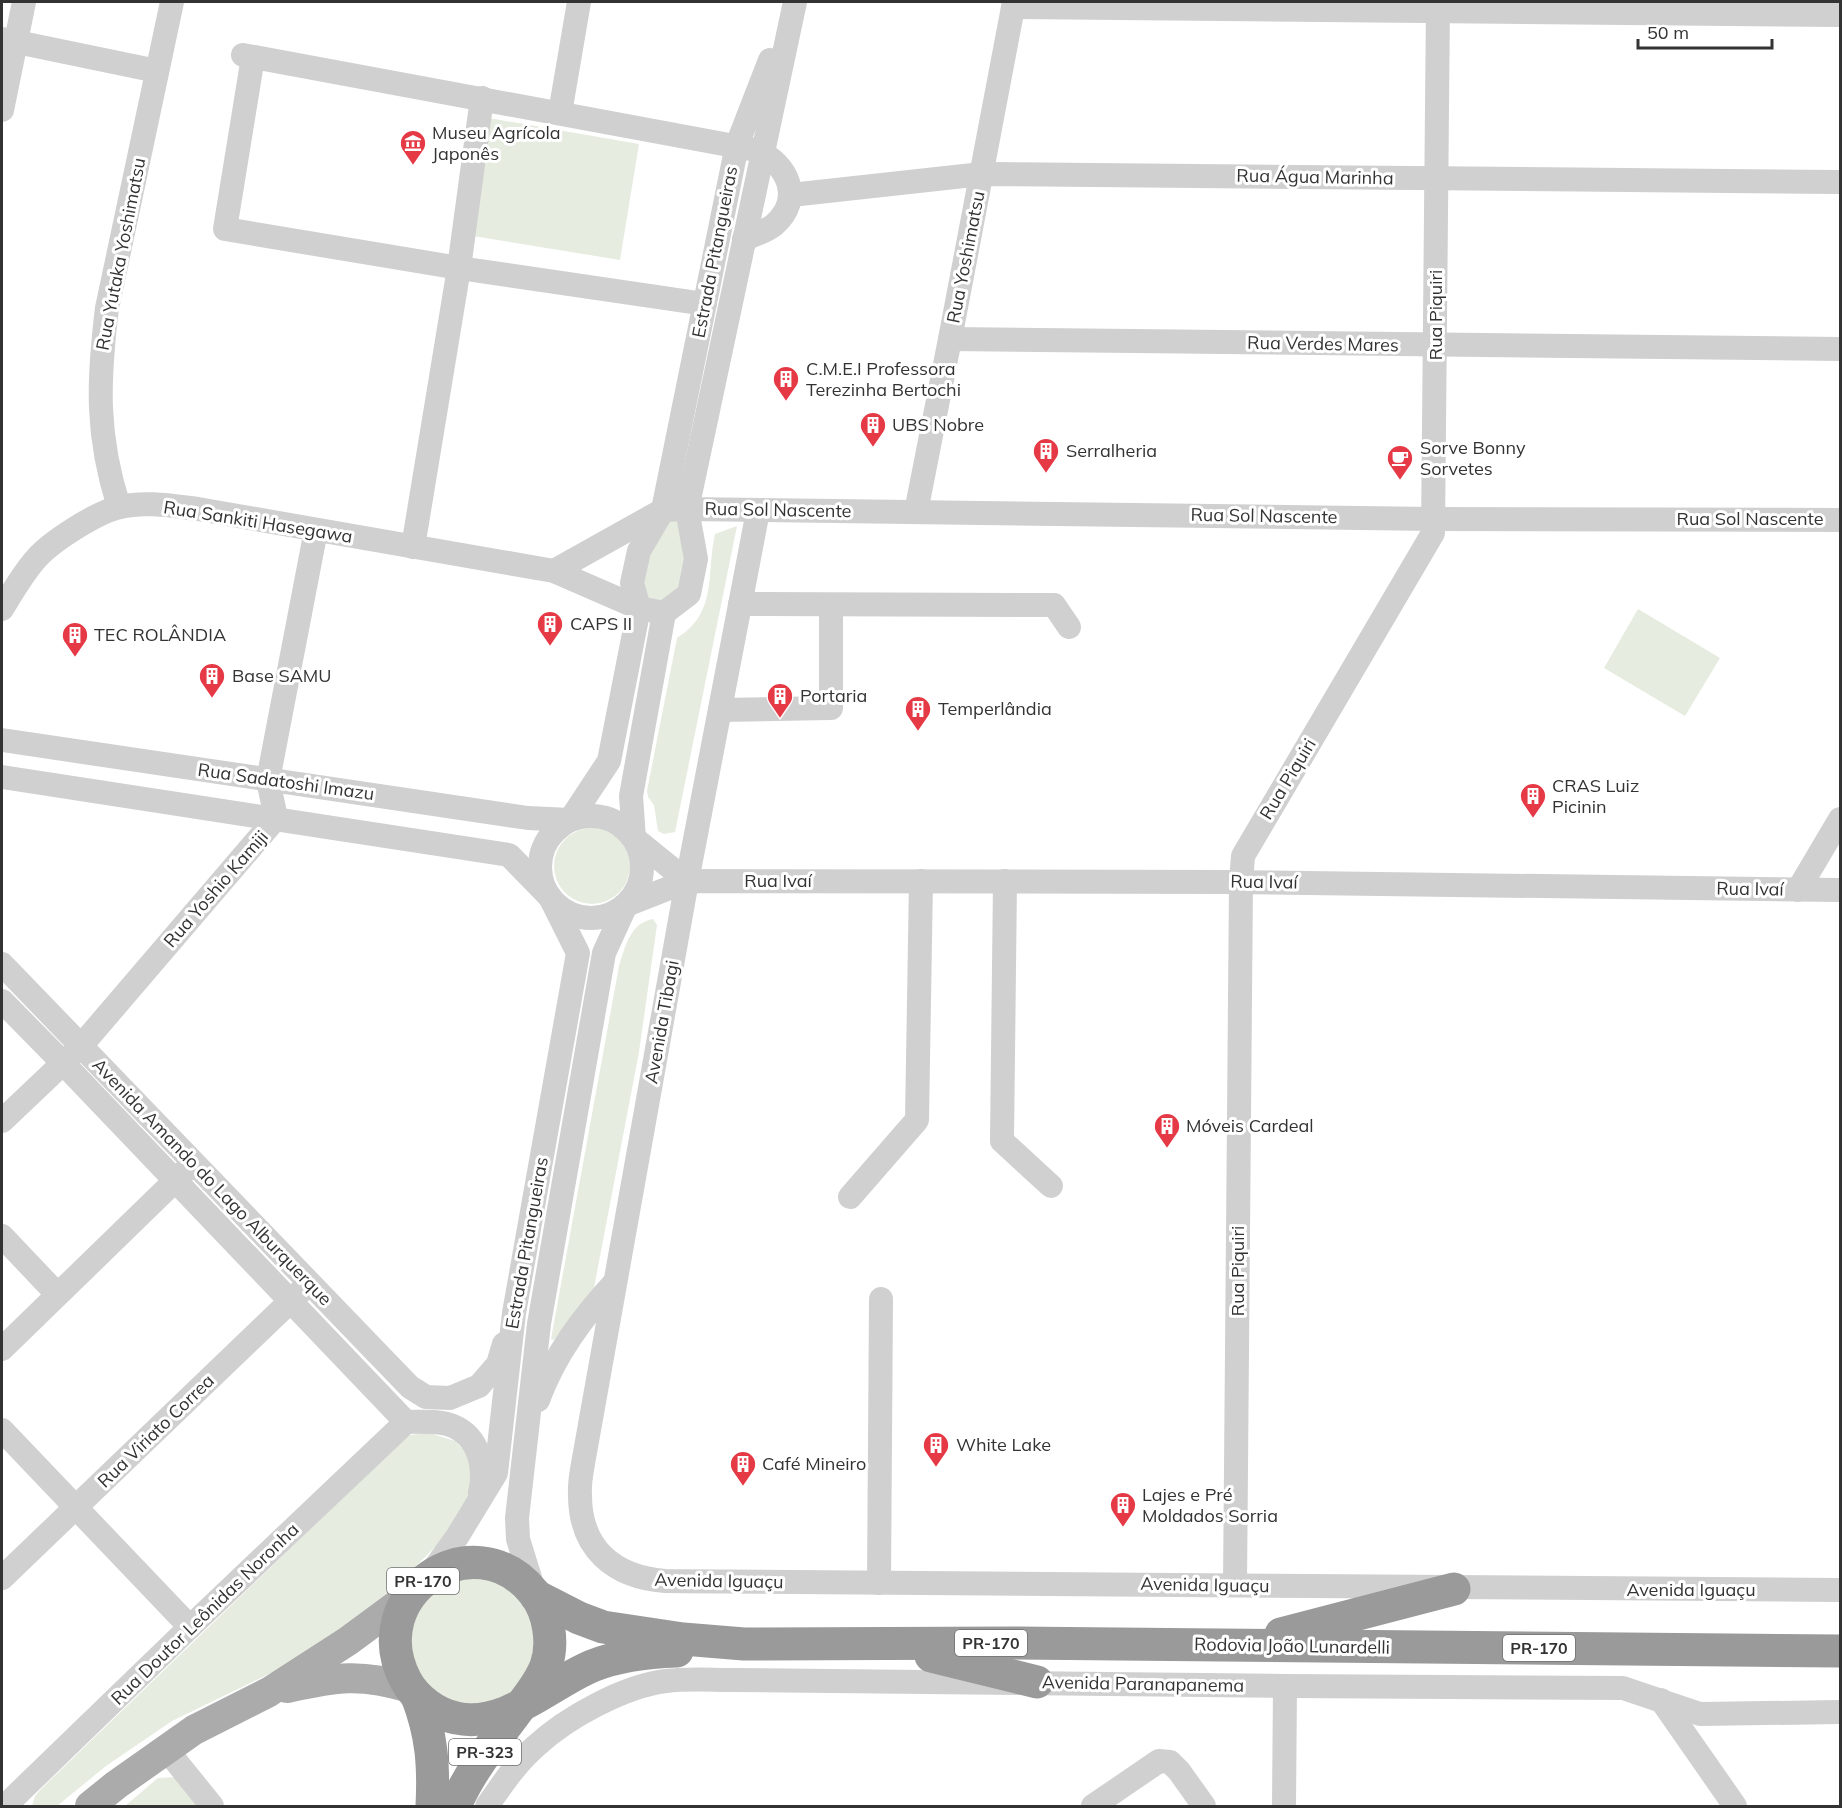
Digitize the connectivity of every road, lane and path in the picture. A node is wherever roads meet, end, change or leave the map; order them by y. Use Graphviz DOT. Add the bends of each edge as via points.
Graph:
graph roads {
  1 [pos="24,2"];
  2 [pos="172,2"];
  3 [pos="579,2"];
  4 [pos="794,2"];
  5 [pos="1013,4"];
  6 [pos="1438,6"];
  7 [pos="1840,15"];
  8 [pos="9,41"];
  9 [pos="157,71"];
  10 [pos="482,98"];
  11 [pos="2,110"];
  12 [pos="560,113"];
  13 [pos="737,146"];
  14 [pos="762,153"];
  15 [pos="982,174"];
  16 [pos="1436,179"];
  17 [pos="1840,182"];
  18 [pos="791,195"];
  19 [pos="744,239"];
  20 [pos="459,268"];
  21 [pos="705,304"];
  22 [pos="950,339"];
  23 [pos="1436,346"];
  24 [pos="1840,349"];
  25 [pos="119,507"];
  26 [pos="675,509"];
  27 [pos="758,511"];
  28 [pos="916,512"];
  29 [pos="1434,519"];
  30 [pos="1840,520"];
  31 [pos="316,530"];
  32 [pos="414,547"];
  33 [pos="554,572"];
  34 [pos="740,604"];
  35 [pos="831,605"];
  36 [pos="2,609"];
  37 [pos="639,609"];
  38 [pos="664,613"];
  39 [pos="1068,627"];
  40 [pos="720,710"];
  41 [pos="2,740"];
  42 [pos="2,777"];
  43 [pos="268,780"];
  44 [pos="276,818"];
  45 [pos="1840,819"];
  46 [pos="570,820"];
  47 [pos="634,838"];
  48 [pos="687,881"];
  49 [pos="921,881"];
  50 [pos="1005,881"];
  51 [pos="1241,882"];
  52 [pos="1798,890"];
  53 [pos="1840,890"];
  54 [pos="550,897"];
  55 [pos="626,904"];
  56 [pos="2,964"];
  57 [pos="2,1001"];
  58 [pos="81,1046"];
  59 [pos="63,1063"];
  60 [pos="2,1121"];
  61 [pos="193,1163"];
  62 [pos="174,1181"];
  63 [pos="1052,1186"];
  64 [pos="850,1197"];
  65 [pos="2,1236"];
  66 [pos="615,1282"];
  67 [pos="309,1283"];
  68 [pos="57,1294"];
  69 [pos="880,1299"];
  70 [pos="291,1300"];
  71 [pos="514,1313"];
  72 [pos="2,1348"];
  73 [pos="406,1422"];
  74 [pos="2,1430"];
  75 [pos="527,1431"];
  76 [pos="477,1507"];
  77 [pos="76,1508"];
  78 [pos="588,1535"];
  79 [pos="2,1578"];
  80 [pos="879,1583"];
  81 [pos="1235,1585"];
  82 [pos="418,1586"];
  83 [pos="1454,1589"];
  84 [pos="1840,1590"];
  85 [pos="536,1596"];
  86 [pos="190,1626"];
  87 [pos="744,1644"];
  88 [pos="886,1644"];
  89 [pos="1238,1645"];
  90 [pos="1840,1651"];
  91 [pos="1037,1682"];
  92 [pos="1285,1686"];
  93 [pos="269,1692"];
  94 [pos="413,1692"];
  95 [pos="1661,1700"];
  96 [pos="523,1703"];
  97 [pos="1840,1712"];
  98 [pos="166,1749"];
  99 [pos="5,1806"];
  100 [pos="90,1806"];
  101 [pos="212,1806"];
  102 [pos="432,1806"];
  103 [pos="455,1806"];
  104 [pos="487,1806"];
  105 [pos="1093,1806"];
  106 [pos="1204,1806"];
  107 [pos="1284,1806"];
  108 [pos="1735,1806"];
  1 -- 8 [label="street"];
  2 -- 9 [label="street, Rua Yutaka Yoshimatsu"];
  3 -- 12 [label="street"];
  4 -- 13 [label="street, Estrada Pitangueiras"];
  4 -- 14 [label="street, Estrada Pitangueiras"];
  5 -- 6 [label="street"];
  5 -- 15 [label="street, Rua Yoshimatsu"];
  6 -- 7 [label="street"];
  6 -- 16 [label="street, Rua Piquiri"];
  8 -- 9 [label="street"];
  8 -- 11 [label="street"];
  9 -- 25 [label="street, Rua Yutaka Yoshimatsu" via="101,352 102,440"];
  10 -- 12 [label="street"];
  10 -- 20 [label="street"];
  10 -- 20 [label="street" via="248,56 225,229"];
  12 -- 13 [label="street"];
  13 -- 14 [label="street"];
  13 -- 21 [label="street, Estrada Pitangueiras"];
  14 -- 18 [label="street" via="782,169"];
  14 -- 19 [label="street, Estrada Pitangueiras"];
  15 -- 16 [label="street, Rua Água Marinha"];
  15 -- 18 [label="street, Rua Água Marinha"];
  15 -- 22 [label="street, Rua Yoshimatsu"];
  16 -- 17 [label="street, Rua Água Marinha"];
  16 -- 23 [label="street, Rua Piquiri"];
  18 -- 19 [label="street" via="786,210 772,226"];
  19 -- 26 [label="street, Estrada Pitangueiras"];
  20 -- 21 [label="street"];
  20 -- 32 [label="street"];
  21 -- 26 [label="street, Estrada Pitangueiras"];
  22 -- 23 [label="street, Rua Verdes Mares"];
  22 -- 28 [label="street, Rua Yoshimatsu"];
  23 -- 24 [label="street, Rua Verdes Mares"];
  23 -- 29 [label="street, Rua Piquiri"];
  25 -- 31 [label="street, Rua Sankiti Hasegawa" via="178,506"];
  25 -- 36 [label="street, Rua Sankiti Hasegawa" via="75,528 35,558"];
  26 -- 27 [label="street, Rua Sol Nascente"];
  26 -- 33 [label="street"];
  26 -- 37 [label="street" via="639,551 632,583"];
  26 -- 38 [label="street" via="696,559 689,594"];
  27 -- 28 [label="street, Rua Sol Nascente"];
  27 -- 34 [label="street, Avenida Tibagi"];
  28 -- 29 [label="street, Rua Sol Nascente"];
  29 -- 30 [label="street, Rua Sol Nascente"];
  29 -- 51 [label="street, Rua Piquiri" via="1433,533 1243,856"];
  31 -- 32 [label="street, Rua Sankiti Hasegawa"];
  31 -- 43 [label="street, Rua Yoshio Kamiji"];
  32 -- 33 [label="street, Rua Sankiti Hasegawa"];
  33 -- 37 [label="street, Rua Sankiti Hasegawa"];
  34 -- 35 [label="street"];
  34 -- 40 [label="street, Avenida Tibagi"];
  35 -- 39 [label="street" via="1054,605"];
  35 -- 40 [label="street" via="831,708"];
  37 -- 38 [label="street, Rua Sankiti Hasegawa"];
  37 -- 46 [label="street" via="609,761"];
  38 -- 47 [label="street" via="630,795"];
  40 -- 48 [label="street, Avenida Tibagi"];
  41 -- 43 [label="street, Rua Sadatoshi Imazu"];
  42 -- 44 [label="street, Rua Sadatoshi Imazu"];
  43 -- 44 [label="street, Rua Yoshio Kamiji"];
  43 -- 46 [label="street, Rua Sadatoshi Imazu" via="528,818"];
  44 -- 54 [label="street, Rua Sadatoshi Imazu" via="509,855"];
  44 -- 58 [label="street, Rua Yoshio Kamiji"];
  45 -- 52 [label="street"];
  46 -- 47 [label="street" via="600,816 620,824"];
  46 -- 54 [label="street" via="548,840 541,858 541,879"];
  47 -- 48 [label="street"];
  47 -- 55 [label="street" via="642,868 638,888"];
  48 -- 49 [label="street, Rua Ivaí"];
  48 -- 55 [label="street, Rua Ivaí"];
  48 -- 66 [label="street, Avenida Tibagi"];
  49 -- 50 [label="street, Rua Ivaí"];
  49 -- 64 [label="street" via="917,1120"];
  50 -- 51 [label="street, Rua Ivaí"];
  50 -- 63 [label="street" via="1002,1141"];
  51 -- 52 [label="street, Rua Ivaí"];
  51 -- 81 [label="street, Rua Piquiri"];
  52 -- 53 [label="street, Rua Ivaí"];
  54 -- 55 [label="street" via="566,911 586,918 608,916"];
  54 -- 71 [label="street, Estrada Pitangueiras" via="578,953"];
  55 -- 75 [label="street, Estrada Pitangueiras" via="604,953 539,1324"];
  56 -- 58 [label="street, Avenida Amando do Lago Alburquerque"];
  57 -- 59 [label="street, Avenida Amando do Lago Alburquerque"];
  58 -- 59 [label="street, Rua Yoshio Kamiji"];
  58 -- 61 [label="street, Avenida Amando do Lago Alburquerque"];
  59 -- 60 [label="street, Rua Yoshio Kamiji"];
  59 -- 62 [label="street, Avenida Amando do Lago Alburquerque"];
  61 -- 62 [label="street"];
  61 -- 67 [label="street, Avenida Amando do Lago Alburquerque"];
  62 -- 68 [label="street"];
  62 -- 70 [label="street, Avenida Amando do Lago Alburquerque"];
  65 -- 68 [label="street"];
  66 -- 75 [label="street" via="577,1325 557,1355"];
  66 -- 78 [label="street, Avenida Tibagi" via="579,1494"];
  67 -- 70 [label="street, Rua Viriato Correa"];
  67 -- 71 [label="street, Avenida Amando do Lago Alburquerque" via="410,1387 426,1397 450,1398 479,1386 498,1364"];
  68 -- 72 [label="street"];
  69 -- 80 [label="street"];
  70 -- 73 [label="street, Avenida Amando do Lago Alburquerque"];
  70 -- 77 [label="street, Rua Viriato Correa"];
  71 -- 76 [label="street, Estrada Pitangueiras" via="496,1473"];
  73 -- 76 [label="street" via="452,1426 472,1438 484,1478"];
  73 -- 86 [label="street, Rua Doutor Leônidas Noronha"];
  74 -- 77 [label="street"];
  75 -- 85 [label="street, Estrada Pitangueiras" via="518,1539"];
  76 -- 82 [label="street, Estrada Pitangueiras"];
  77 -- 79 [label="street, Rua Viriato Correa"];
  77 -- 86 [label="street"];
  78 -- 80 [label="street, Avenida Iguaçu" via="611,1564 647,1580"];
  80 -- 81 [label="street, Avenida Iguaçu"];
  81 -- 83 [label="street, Avenida Iguaçu"];
  82 -- 85 [label="highway, PR-170" via="452,1566 488,1564 508,1571"];
  82 -- 93 [label="main road" via="348,1641"];
  82 -- 94 [label="highway, PR-170" via="397,1620 394,1646 398,1666"];
  83 -- 84 [label="street, Avenida Iguaçu"];
  83 -- 89 [label="highway"];
  85 -- 87 [label="highway, Rodovia João Lunardelli / PR-170" via="603,1627"];
  85 -- 96 [label="highway, PR-170" via="548,1624 550,1644 546,1666"];
  86 -- 99 [label="street, Rua Doutor Leônidas Noronha"];
  87 -- 88 [label="highway, Rodovia João Lunardelli / PR-170"];
  87 -- 96 [label="highway, Rodovia João Lunardelli / PR-170" via="618,1658 592,1666"];
  88 -- 89 [label="highway, Rodovia João Lunardelli / PR-170"];
  88 -- 91 [label="highway"];
  89 -- 90 [label="highway, Rodovia João Lunardelli / PR-170"];
  91 -- 92 [label="street, Avenida Paranapanema"];
  91 -- 104 [label="street, Avenida Paranapanema" via="665,1681 621,1693 585,1710 536,1745"];
  92 -- 95 [label="street, Avenida Paranapanema" via="1623,1688"];
  92 -- 107 [label="street"];
  93 -- 94 [label="main road" via="353,1677 368,1677"];
  93 -- 98 [label="main road" via="217,1717"];
  94 -- 96 [label="highway, PR-170" via="447,1716 467,1720 490,1719"];
  94 -- 102 [label="highway, PR-323" via="425,1719 433,1763"];
  95 -- 97 [label="street, Avenida Paranapanema" via="1700,1714"];
  95 -- 108 [label="street"];
  96 -- 103 [label="highway, PR-323" via="484,1754"];
  98 -- 100 [label="main road"];
  98 -- 101 [label="street"];
  105 -- 106 [label="street" via="1159,1761 1170,1762"];
}
